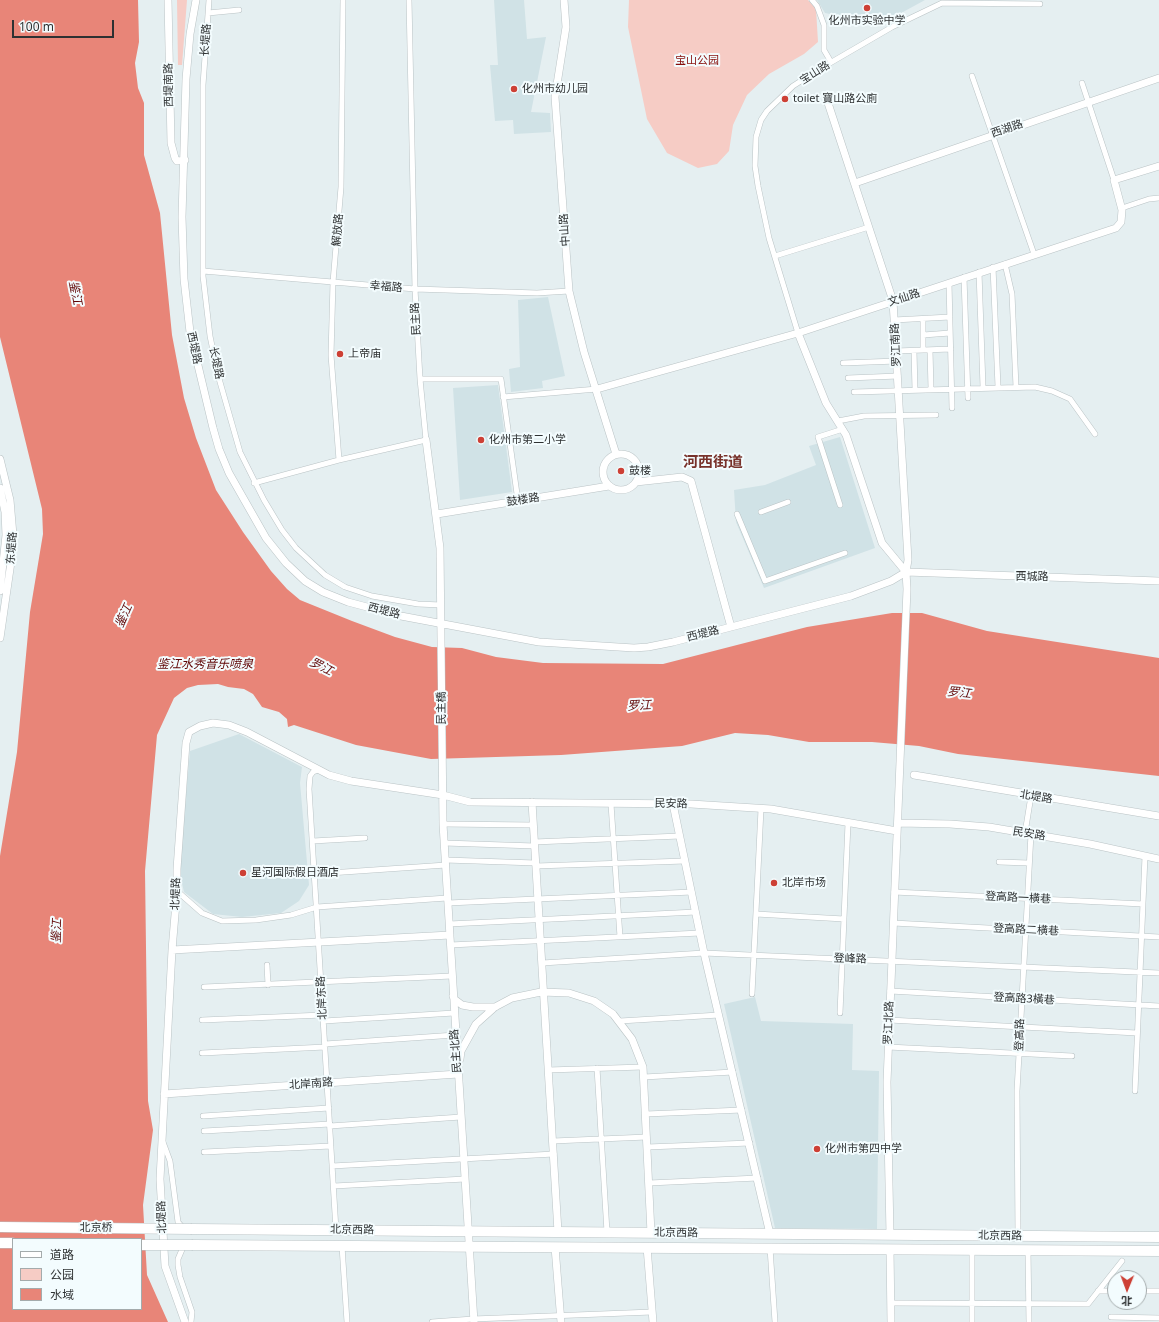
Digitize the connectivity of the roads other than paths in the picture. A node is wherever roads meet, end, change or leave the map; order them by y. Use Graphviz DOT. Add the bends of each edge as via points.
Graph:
graph roads {
  1 [pos="168,0"];
  2 [pos="196,0"];
  3 [pos="209,0"];
  4 [pos="343,0"];
  5 [pos="409,0"];
  6 [pos="564,0"];
  7 [pos="812,0"];
  8 [pos="1040,4"];
  9 [pos="239,10"];
  10 [pos="208,13"];
  11 [pos="831,62"];
  12 [pos="972,76"];
  13 [pos="1159,78"];
  14 [pos="1082,83"];
  15 [pos="1088,102"];
  16 [pos="828,104"];
  17 [pos="992,134"];
  18 [pos="185,160"];
  19 [pos="1159,166"];
  20 [pos="1114,180"];
  21 [pos="855,183"];
  22 [pos="1159,198"];
  23 [pos="1122,208"];
  24 [pos="869,227"];
  25 [pos="1034,254"];
  26 [pos="775,256"];
  27 [pos="1005,264"];
  28 [pos="993,268"];
  29 [pos="203,271"];
  30 [pos="979,272"];
  31 [pos="964,277"];
  32 [pos="333,282"];
  33 [pos="949,283"];
  34 [pos="415,289"];
  35 [pos="569,290"];
  36 [pos="893,301"];
  37 [pos="950,317"];
  38 [pos="922,319"];
  39 [pos="894,320"];
  40 [pos="798,333"];
  41 [pos="950,333"];
  42 [pos="923,335"];
  43 [pos="951,349"];
  44 [pos="923,350"];
  45 [pos="930,350"];
  46 [pos="896,351"];
  47 [pos="914,351"];
  48 [pos="897,361"];
  49 [pos="843,363"];
  50 [pos="898,376"];
  51 [pos="848,378"];
  52 [pos="420,379"];
  53 [pos="998,386"];
  54 [pos="983,387"];
  55 [pos="1016,387"];
  56 [pos="952,388"];
  57 [pos="967,388"];
  58 [pos="597,389"];
  59 [pos="931,389"];
  60 [pos="898,390"];
  61 [pos="915,390"];
  62 [pos="854,392"];
  63 [pos="503,397"];
  64 [pos="968,398"];
  65 [pos="952,408"];
  66 [pos="936,415"];
  67 [pos="900,416"];
  68 [pos="838,421"];
  69 [pos="842,429"];
  70 [pos="1096,434"];
  71 [pos="426,440"];
  72 [pos="616,454"];
  73 [pos="0,459"];
  74 [pos="339,460"];
  75 [pos="636,482"];
  76 [pos="254,483"];
  77 [pos="609,486"];
  78 [pos="0,488"];
  79 [pos="518,501"];
  80 [pos="788,502"];
  81 [pos="840,505"];
  82 [pos="761,512"];
  83 [pos="437,514"];
  84 [pos="737,514"];
  85 [pos="845,553"];
  86 [pos="906,572"];
  87 [pos="1159,581"];
  88 [pos="907,588"];
  89 [pos="0,591"];
  90 [pos="441,605"];
  91 [pos="442,624"];
  92 [pos="731,627"];
  93 [pos="442,637"];
  94 [pos="0,638"];
  95 [pos="306,763"];
  96 [pos="318,770"];
  97 [pos="914,775"];
  98 [pos="310,776"];
  99 [pos="443,780"];
  100 [pos="443,795"];
  101 [pos="1031,796"];
  102 [pos="532,802"];
  103 [pos="611,804"];
  104 [pos="673,804"];
  105 [pos="761,809"];
  106 [pos="1159,816"];
  107 [pos="848,822"];
  108 [pos="898,823"];
  109 [pos="443,824"];
  110 [pos="533,826"];
  111 [pos="897,831"];
  112 [pos="1028,833"];
  113 [pos="680,836"];
  114 [pos="365,838"];
  115 [pos="613,839"];
  116 [pos="313,841"];
  117 [pos="444,843"];
  118 [pos="535,844"];
  119 [pos="1145,856"];
  120 [pos="1159,859"];
  121 [pos="685,861"];
  122 [pos="446,862"];
  123 [pos="999,862"];
  124 [pos="1029,863"];
  125 [pos="536,864"];
  126 [pos="615,864"];
  127 [pos="315,874"];
  128 [pos="177,891"];
  129 [pos="692,892"];
  130 [pos="894,892"];
  131 [pos="617,896"];
  132 [pos="538,899"];
  133 [pos="1027,899"];
  134 [pos="448,901"];
  135 [pos="1143,904"];
  136 [pos="317,907"];
  137 [pos="696,912"];
  138 [pos="756,914"];
  139 [pos="619,916"];
  140 [pos="539,919"];
  141 [pos="844,919"];
  142 [pos="893,923"];
  143 [pos="449,924"];
  144 [pos="1025,930"];
  145 [pos="700,933"];
  146 [pos="450,935"];
  147 [pos="1141,936"];
  148 [pos="620,937"];
  149 [pos="1159,937"];
  150 [pos="541,941"];
  151 [pos="319,943"];
  152 [pos="450,945"];
  153 [pos="172,950"];
  154 [pos="704,953"];
  155 [pos="754,955"];
  156 [pos="843,959"];
  157 [pos="891,960"];
  158 [pos="542,963"];
  159 [pos="267,965"];
  160 [pos="1023,967"];
  161 [pos="1139,972"];
  162 [pos="1159,973"];
  163 [pos="452,976"];
  164 [pos="321,982"];
  165 [pos="268,985"];
  166 [pos="204,987"];
  167 [pos="452,988"];
  168 [pos="890,991"];
  169 [pos="544,992"];
  170 [pos="752,994"];
  171 [pos="1021,998"];
  172 [pos="1138,1005"];
  173 [pos="1159,1006"];
  174 [pos="495,1007"];
  175 [pos="454,1013"];
  176 [pos="840,1013"];
  177 [pos="719,1015"];
  178 [pos="324,1018"];
  179 [pos="202,1020"];
  180 [pos="889,1020"];
  181 [pos="620,1021"];
  182 [pos="1020,1027"];
  183 [pos="1137,1033"];
  184 [pos="456,1035"];
  185 [pos="325,1046"];
  186 [pos="888,1047"];
  187 [pos="202,1053"];
  188 [pos="1019,1054"];
  189 [pos="1072,1056"];
  190 [pos="643,1067"];
  191 [pos="597,1068"];
  192 [pos="548,1070"];
  193 [pos="733,1072"];
  194 [pos="458,1074"];
  195 [pos="644,1077"];
  196 [pos="327,1083"];
  197 [pos="1135,1091"];
  198 [pos="164,1094"];
  199 [pos="329,1108"];
  200 [pos="742,1110"];
  201 [pos="646,1114"];
  202 [pos="203,1116"];
  203 [pos="461,1117"];
  204 [pos="330,1125"];
  205 [pos="204,1131"];
  206 [pos="161,1136"];
  207 [pos="647,1137"];
  208 [pos="601,1139"];
  209 [pos="553,1141"];
  210 [pos="750,1143"];
  211 [pos="331,1146"];
  212 [pos="647,1147"];
  213 [pos="204,1152"];
  214 [pos="554,1154"];
  215 [pos="464,1158"];
  216 [pos="332,1166"];
  217 [pos="758,1178"];
  218 [pos="465,1179"];
  219 [pos="649,1183"];
  220 [pos="334,1186"];
  221 [pos="0,1227"];
  222 [pos="188,1229"];
  223 [pos="336,1230"];
  224 [pos="468,1231"];
  225 [pos="558,1232"];
  226 [pos="607,1232"];
  227 [pos="651,1233"];
  228 [pos="770,1234"];
  229 [pos="890,1235"];
  230 [pos="1018,1236"];
  231 [pos="1157,1237"];
  232 [pos="0,1243"];
  233 [pos="12,1243"];
  234 [pos="142,1244"];
  235 [pos="188,1245"];
  236 [pos="342,1246"];
  237 [pos="469,1246"];
  238 [pos="555,1247"];
  239 [pos="648,1248"];
  240 [pos="770,1248"];
  241 [pos="890,1250"];
  242 [pos="972,1250"];
  243 [pos="1028,1250"];
  244 [pos="1157,1250"];
  245 [pos="1122,1261"];
  246 [pos="1098,1291"];
  247 [pos="1107,1291"];
  248 [pos="1147,1291"];
  249 [pos="1159,1292"];
  250 [pos="891,1303"];
  251 [pos="972,1303"];
  252 [pos="1028,1304"];
  253 [pos="652,1312"];
  254 [pos="1111,1317"];
  255 [pos="561,1318"];
  256 [pos="1159,1318"];
  257 [pos="473,1320"];
  258 [pos="185,1322"];
  259 [pos="191,1322"];
  260 [pos="347,1322"];
  261 [pos="432,1322"];
  262 [pos="653,1322"];
  263 [pos="775,1322"];
  264 [pos="891,1322"];
  265 [pos="972,1322"];
  266 [pos="1028,1322"];
  1 -- 18 [label="street, 西堤南路" via="171,143 177,161"];
  2 -- 18 [label="street, 西堤路" via="186,79"];
  3 -- 10 [label="street, 长堤路"];
  4 -- 32 [label="street, 解放路" via="341,187"];
  5 -- 34 [label="street, 民主路"];
  6 -- 35 [label="street, 中山路" via="566,27 555,97"];
  7 -- 11 [label="street" via="824,25 824,50"];
  8 -- 11 [label="street, 宝山路" via="942,3 892,27"];
  9 -- 10 [label="street"];
  10 -- 29 [label="street, 长堤路" via="202,109"];
  11 -- 26 [label="street, 宝山路" via="793,86 775,102 761,120 758,129 755,151 758,186 763,216"];
  12 -- 17 [label="street"];
  13 -- 15 [label="street, 西湖路"];
  14 -- 15 [label="street"];
  15 -- 17 [label="street, 西湖路"];
  15 -- 20 [label="street"];
  16 -- 21 [label="street, 罗江南路"];
  17 -- 21 [label="street, 西湖路"];
  17 -- 25 [label="street"];
  18 -- 91 [label="street, 西堤路" via="182,217 184,288 189,326 219,449 242,499 276,551 313,586 348,602"];
  19 -- 20 [label="street"];
  20 -- 23 [label="street"];
  21 -- 24 [label="street, 罗江南路"];
  22 -- 23 [label="street"];
  23 -- 25 [label="street, 文仙路" via="1121,219 1116,228"];
  24 -- 26 [label="street"];
  24 -- 36 [label="street, 罗江南路"];
  25 -- 27 [label="street, 文仙路"];
  26 -- 40 [label="street, 宝山路"];
  27 -- 28 [label="street, 文仙路"];
  27 -- 55 [label="street" via="1012,294"];
  28 -- 30 [label="street, 文仙路"];
  28 -- 53 [label="street"];
  29 -- 32 [label="street, 幸福路"];
  29 -- 76 [label="street, 长堤路" via="210,336 218,375 240,452"];
  30 -- 31 [label="street, 文仙路"];
  30 -- 54 [label="street"];
  31 -- 33 [label="street, 文仙路"];
  31 -- 57 [label="street"];
  32 -- 34 [label="street, 幸福路"];
  32 -- 74 [label="street, 解放路" via="332,368"];
  33 -- 36 [label="street, 文仙路"];
  33 -- 37 [label="street"];
  34 -- 35 [label="street, 幸福路" via="537,293"];
  34 -- 52 [label="street, 民主路"];
  35 -- 58 [label="street, 中山路" via="584,352"];
  36 -- 39 [label="street, 罗江南路"];
  36 -- 40 [label="street, 文仙路"];
  37 -- 38 [label="street"];
  37 -- 41 [label="street"];
  38 -- 39 [label="street"];
  38 -- 42 [label="street"];
  39 -- 46 [label="street, 罗江南路"];
  40 -- 58 [label="street, 文仙路"];
  40 -- 68 [label="street" via="826,403"];
  41 -- 42 [label="street"];
  41 -- 43 [label="street"];
  42 -- 44 [label="street"];
  43 -- 45 [label="street"];
  43 -- 56 [label="street"];
  44 -- 45 [label="street"];
  44 -- 47 [label="street"];
  45 -- 59 [label="street"];
  46 -- 47 [label="street"];
  46 -- 48 [label="street, 罗江南路"];
  47 -- 61 [label="street"];
  48 -- 49 [label="street"];
  48 -- 50 [label="street, 罗江南路"];
  50 -- 51 [label="street"];
  50 -- 60 [label="street, 罗江南路"];
  52 -- 63 [label="street" via="501,379"];
  52 -- 71 [label="street, 民主路"];
  53 -- 54 [label="street"];
  53 -- 55 [label="street"];
  54 -- 57 [label="street"];
  55 -- 70 [label="street" via="1041,388 1070,399"];
  56 -- 57 [label="street"];
  56 -- 59 [label="street"];
  56 -- 65 [label="street"];
  57 -- 64 [label="street"];
  58 -- 63 [label="street"];
  58 -- 72 [label="street, 中山路"];
  59 -- 61 [label="street"];
  60 -- 61 [label="street"];
  60 -- 62 [label="street"];
  60 -- 67 [label="street, 罗江南路"];
  63 -- 79 [label="street"];
  66 -- 67 [label="street"];
  67 -- 68 [label="street" via="864,416"];
  67 -- 86 [label="street, 罗江南路" via="908,560"];
  68 -- 69 [label="street"];
  69 -- 81 [label="street" via="818,437"];
  69 -- 86 [label="street" via="882,543"];
  71 -- 74 [label="street"];
  71 -- 83 [label="street, 民主路"];
  72 -- 75 [label="street" via="627,454 636,461 639,471"];
  72 -- 77 [label="street" via="604,465 603,477"];
  73 -- 94 [label="street, 东堤路" via="10,500 13,534"];
  74 -- 76 [label="street"];
  75 -- 77 [label="street" via="632,487 622,490"];
  75 -- 92 [label="street" via="682,477 691,480"];
  76 -- 90 [label="street, 长堤路" via="289,540 316,568 333,581 372,596"];
  77 -- 79 [label="street, 鼓楼路"];
  78 -- 89 [label="street, 东堤路" via="6,534"];
  79 -- 83 [label="street, 鼓楼路"];
  80 -- 82 [label="street"];
  83 -- 90 [label="street, 民主路"];
  84 -- 85 [label="street" via="765,581"];
  86 -- 87 [label="street, 西城路"];
  86 -- 88 [label="street, 罗江南路"];
  86 -- 92 [label="street, 西堤路" via="891,581 851,596"];
  88 -- 108 [label="street, 罗江北路"];
  90 -- 91 [label="street, 民主路"];
  91 -- 92 [label="street, 西堤路" via="540,642 620,648 648,647"];
  91 -- 93 [label="street, 民主路"];
  93 -- 99 [label="street, 民主橋"];
  95 -- 96 [label="street, 北堤路"];
  95 -- 98 [label="street, 北岸东路"];
  95 -- 128 [label="street, 北堤路" via="229,725 213,723 189,732 186,743"];
  96 -- 98 [label="street"];
  96 -- 100 [label="street, 北堤路" via="351,781"];
  97 -- 101 [label="street, 北堤路"];
  98 -- 116 [label="street, 北岸东路"];
  99 -- 100 [label="street, 民主北路"];
  100 -- 102 [label="street, 民安路" via="470,802"];
  100 -- 109 [label="street, 民主北路"];
  101 -- 106 [label="street, 北堤路"];
  101 -- 112 [label="street, 登高路"];
  102 -- 103 [label="street, 民安路"];
  102 -- 110 [label="street"];
  103 -- 104 [label="street, 民安路"];
  103 -- 115 [label="street"];
  104 -- 105 [label="street, 民安路"];
  104 -- 113 [label="street"];
  105 -- 107 [label="street, 民安路"];
  105 -- 138 [label="street"];
  107 -- 111 [label="street, 民安路"];
  107 -- 141 [label="street"];
  108 -- 111 [label="street, 罗江北路"];
  108 -- 112 [label="street, 民安路" via="950,824"];
  109 -- 110 [label="street"];
  109 -- 117 [label="street, 民主北路"];
  110 -- 118 [label="street"];
  111 -- 130 [label="street, 罗江北路"];
  112 -- 119 [label="street, 民安路"];
  112 -- 124 [label="street, 登高路"];
  113 -- 115 [label="street"];
  113 -- 121 [label="street"];
  114 -- 116 [label="street"];
  115 -- 118 [label="street"];
  115 -- 126 [label="street"];
  116 -- 127 [label="street, 北岸东路"];
  117 -- 118 [label="street"];
  117 -- 122 [label="street, 民主北路"];
  118 -- 125 [label="street"];
  119 -- 120 [label="street, 民安路"];
  119 -- 135 [label="street"];
  121 -- 126 [label="street"];
  121 -- 129 [label="street"];
  122 -- 125 [label="street"];
  122 -- 127 [label="street"];
  122 -- 134 [label="street, 民主北路"];
  123 -- 124 [label="street"];
  124 -- 133 [label="street, 登高路"];
  125 -- 126 [label="street"];
  125 -- 132 [label="street"];
  126 -- 131 [label="street"];
  127 -- 136 [label="street, 北岸东路"];
  128 -- 136 [label="street" via="202,913 222,921 291,915"];
  128 -- 153 [label="street, 北堤路"];
  129 -- 131 [label="street"];
  129 -- 137 [label="street"];
  130 -- 133 [label="street, 登高路一横巷"];
  130 -- 142 [label="street, 罗江北路"];
  131 -- 132 [label="street"];
  131 -- 139 [label="street"];
  132 -- 134 [label="street"];
  132 -- 140 [label="street"];
  133 -- 135 [label="street, 登高路一横巷"];
  133 -- 144 [label="street, 登高路"];
  134 -- 136 [label="street"];
  134 -- 143 [label="street, 民主北路"];
  135 -- 147 [label="street"];
  136 -- 151 [label="street, 北岸东路"];
  137 -- 139 [label="street"];
  137 -- 145 [label="street"];
  138 -- 141 [label="street"];
  138 -- 155 [label="street"];
  139 -- 140 [label="street"];
  139 -- 148 [label="street"];
  140 -- 143 [label="street"];
  140 -- 150 [label="street"];
  141 -- 156 [label="street"];
  142 -- 144 [label="street, 登高路二横巷"];
  142 -- 157 [label="street, 罗江北路"];
  143 -- 146 [label="street, 民主北路"];
  144 -- 147 [label="street, 登高路二横巷"];
  144 -- 160 [label="street, 登高路"];
  145 -- 148 [label="street"];
  145 -- 154 [label="street"];
  146 -- 151 [label="street"];
  146 -- 152 [label="street, 民主北路"];
  147 -- 149 [label="street, 登高路二横巷"];
  147 -- 161 [label="street"];
  148 -- 150 [label="street"];
  150 -- 152 [label="street"];
  150 -- 158 [label="street"];
  151 -- 153 [label="street"];
  151 -- 164 [label="street, 北岸东路"];
  152 -- 163 [label="street, 民主北路"];
  153 -- 198 [label="street, 北堤路"];
  154 -- 155 [label="street, 登峰路"];
  154 -- 158 [label="street, 登峰路"];
  154 -- 177 [label="street"];
  155 -- 156 [label="street, 登峰路"];
  155 -- 170 [label="street"];
  156 -- 157 [label="street, 登峰路"];
  156 -- 176 [label="street"];
  157 -- 160 [label="street, 登峰路"];
  157 -- 168 [label="street, 罗江北路"];
  158 -- 169 [label="street"];
  159 -- 165 [label="street"];
  160 -- 161 [label="street, 登峰路"];
  160 -- 171 [label="street, 登高路"];
  161 -- 162 [label="street, 登峰路"];
  161 -- 172 [label="street"];
  163 -- 164 [label="street"];
  163 -- 167 [label="street, 民主北路"];
  164 -- 165 [label="street"];
  164 -- 178 [label="street, 北岸东路"];
  165 -- 166 [label="street"];
  167 -- 174 [label="street" via="454,999 462,1004"];
  167 -- 175 [label="street, 民主北路"];
  168 -- 171 [label="street, 登高路3橫巷"];
  168 -- 180 [label="street, 罗江北路"];
  169 -- 174 [label="street" via="512,998"];
  169 -- 181 [label="street" via="578,995 605,1007"];
  169 -- 192 [label="street"];
  171 -- 172 [label="street, 登高路3橫巷"];
  171 -- 182 [label="street, 登高路"];
  172 -- 173 [label="street, 登高路3橫巷"];
  172 -- 183 [label="street"];
  174 -- 194 [label="street" via="476,1024 470,1034 461,1051"];
  175 -- 178 [label="street"];
  175 -- 184 [label="street, 民主北路"];
  177 -- 181 [label="street"];
  177 -- 193 [label="street"];
  178 -- 179 [label="street"];
  178 -- 185 [label="street, 北岸东路"];
  180 -- 182 [label="street"];
  180 -- 186 [label="street, 罗江北路"];
  181 -- 190 [label="street" via="632,1039"];
  182 -- 183 [label="street"];
  182 -- 188 [label="street, 登高路"];
  183 -- 197 [label="street"];
  184 -- 185 [label="street"];
  184 -- 194 [label="street, 民主北路"];
  185 -- 187 [label="street"];
  185 -- 196 [label="street, 北岸东路"];
  186 -- 188 [label="street"];
  186 -- 229 [label="street, 罗江北路"];
  188 -- 189 [label="street"];
  188 -- 230 [label="street, 登高路"];
  190 -- 191 [label="street"];
  190 -- 195 [label="street"];
  191 -- 192 [label="street"];
  191 -- 208 [label="street"];
  192 -- 209 [label="street"];
  193 -- 195 [label="street"];
  193 -- 200 [label="street"];
  194 -- 196 [label="street, 北岸南路"];
  194 -- 203 [label="street, 民主北路"];
  195 -- 201 [label="street"];
  196 -- 198 [label="street, 北岸南路"];
  196 -- 199 [label="street, 北岸东路"];
  198 -- 206 [label="street, 北堤路"];
  199 -- 202 [label="street"];
  199 -- 204 [label="street, 北岸东路"];
  200 -- 201 [label="street"];
  200 -- 210 [label="street"];
  201 -- 207 [label="street"];
  203 -- 204 [label="street"];
  203 -- 215 [label="street, 民主北路"];
  204 -- 205 [label="street"];
  204 -- 211 [label="street, 北岸东路"];
  206 -- 222 [label="street" via="170,1161 178,1222"];
  206 -- 258 [label="street, 北堤路" via="163,1256 168,1278"];
  207 -- 208 [label="street"];
  207 -- 212 [label="street"];
  208 -- 209 [label="street"];
  208 -- 226 [label="street"];
  209 -- 214 [label="street"];
  210 -- 212 [label="street"];
  210 -- 217 [label="street"];
  211 -- 213 [label="street"];
  211 -- 216 [label="street, 北岸东路"];
  212 -- 219 [label="street"];
  214 -- 215 [label="street"];
  214 -- 225 [label="street"];
  215 -- 216 [label="street"];
  215 -- 218 [label="street, 民主北路"];
  216 -- 220 [label="street, 北岸东路"];
  217 -- 219 [label="street"];
  217 -- 228 [label="street"];
  218 -- 220 [label="street"];
  218 -- 224 [label="street, 民主北路"];
  219 -- 227 [label="street"];
  220 -- 223 [label="street, 北岸东路"];
  221 -- 222 [label="highway, 北京桥, bridge"];
  222 -- 223 [label="highway, 北京西路"];
  223 -- 224 [label="highway, 北京西路"];
  224 -- 225 [label="highway, 北京西路"];
  224 -- 237 [label="street, 民主北路"];
  225 -- 226 [label="highway, 北京西路"];
  226 -- 227 [label="highway, 北京西路"];
  227 -- 228 [label="highway, 北京西路"];
  228 -- 229 [label="highway, 北京西路"];
  229 -- 230 [label="highway, 北京西路"];
  230 -- 231 [label="highway, 北京西路"];
  231 -- 244 [label="street"];
  232 -- 233 [label="highway"];
  234 -- 235 [label="highway, bridge"];
  235 -- 236 [label="highway, 北京西路"];
  235 -- 259 [label="street" via="178,1259 178,1265 192,1312"];
  236 -- 237 [label="highway, 北京西路"];
  236 -- 260 [label="street"];
  237 -- 238 [label="highway, 北京西路"];
  237 -- 257 [label="street, 民主北路"];
  238 -- 239 [label="highway, 北京西路"];
  238 -- 255 [label="street"];
  239 -- 240 [label="highway, 北京西路"];
  239 -- 253 [label="street"];
  240 -- 241 [label="highway, 北京西路"];
  240 -- 263 [label="street"];
  241 -- 242 [label="highway, 北京西路"];
  241 -- 250 [label="street"];
  242 -- 243 [label="highway, 北京西路"];
  242 -- 251 [label="street"];
  243 -- 244 [label="highway, 北京西路"];
  243 -- 252 [label="street"];
  245 -- 246 [label="street"];
  246 -- 247 [label="street"];
  246 -- 252 [label="street" via="1088,1304"];
  248 -- 249 [label="street"];
  250 -- 251 [label="street"];
  250 -- 264 [label="street"];
  251 -- 252 [label="street"];
  251 -- 265 [label="street"];
  252 -- 266 [label="street"];
  253 -- 255 [label="street"];
  253 -- 262 [label="street"];
  254 -- 256 [label="street"];
  255 -- 257 [label="street"];
  257 -- 261 [label="street"];
}
